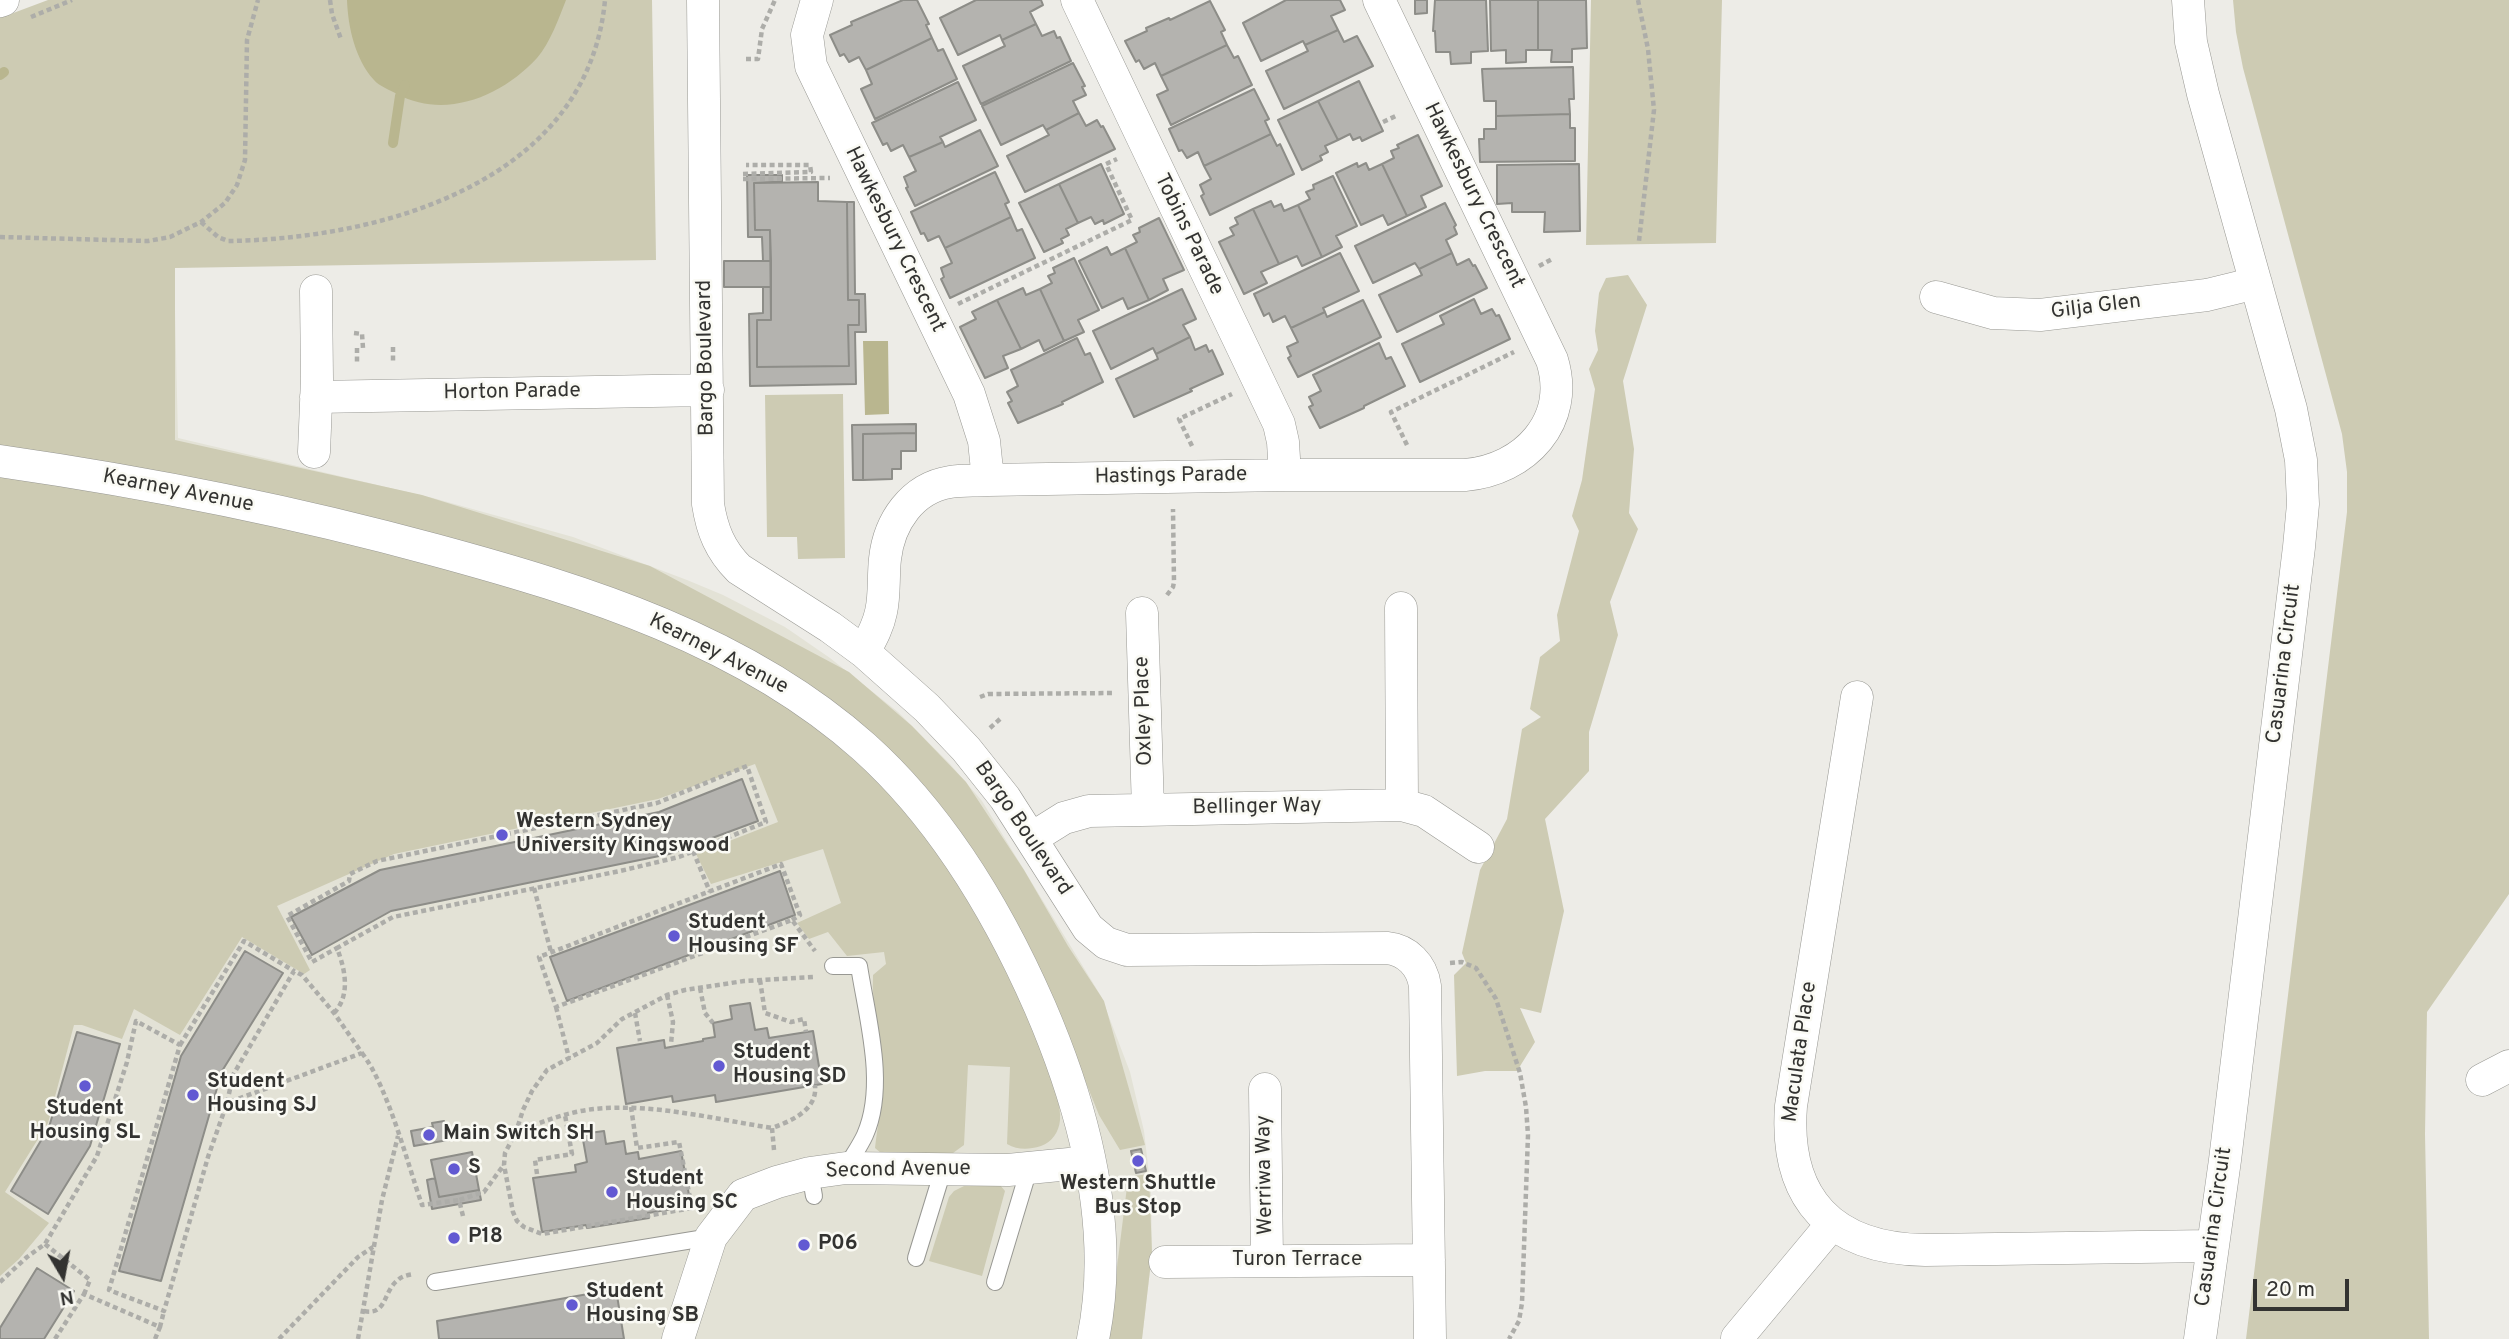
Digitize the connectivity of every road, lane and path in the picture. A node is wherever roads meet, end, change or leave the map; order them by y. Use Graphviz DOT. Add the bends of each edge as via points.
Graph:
graph roads {
  1 [pos="72,0"];
  2 [pos="258,0"];
  3 [pos="330,0"];
  4 [pos="605,0"];
  5 [pos="702,0"];
  6 [pos="775,0"];
  7 [pos="817,0"];
  8 [pos="1077,0"];
  9 [pos="1379,0"];
  10 [pos="1638,0"];
  11 [pos="2188,0"];
  12 [pos="9,7"];
  13 [pos="341,39"];
  14 [pos="746,59"];
  15 [pos="1127,154"];
  16 [pos="746,165"];
  17 [pos="835,178"];
  18 [pos="201,222"];
  19 [pos="0,237"];
  20 [pos="1639,241"];
  21 [pos="2256,283"];
  22 [pos="316,291"];
  23 [pos="1936,297"];
  24 [pos="957,304"];
  25 [pos="354,334"];
  26 [pos="363,348"];
  27 [pos="1521,349"];
  28 [pos="1259,382"];
  29 [pos="708,390"];
  30 [pos="1555,394"];
  31 [pos="316,397"];
  32 [pos="1193,449"];
  33 [pos="314,452"];
  34 [pos="1411,455"];
  35 [pos="0,461"];
  36 [pos="1285,475"];
  37 [pos="988,480"];
  38 [pos="1173,503"];
  39 [pos="1151,607"];
  40 [pos="1401,608"];
  41 [pos="864,652"];
  42 [pos="1117,693"];
  43 [pos="980,697"];
  44 [pos="1857,697"];
  45 [pos="1402,805"];
  46 [pos="1148,810"];
  47 [pos="1032,838"];
  48 [pos="1478,847"];
  49 [pos="693,851"];
  50 [pos="534,888"];
  51 [pos="710,892"];
  52 [pos="792,920"];
  53 [pos="337,948"];
  54 [pos="551,952"];
  55 [pos="1440,963"];
  56 [pos="833,966"];
  57 [pos="294,971"];
  58 [pos="760,980"];
  59 [pos="700,988"];
  60 [pos="667,995"];
  61 [pos="556,1007"];
  62 [pos="334,1013"];
  63 [pos="635,1013"];
  64 [pos="713,1023"];
  65 [pos="806,1032"];
  66 [pos="640,1041"];
  67 [pos="671,1044"];
  68 [pos="180,1045"];
  69 [pos="362,1052"];
  70 [pos="569,1058"];
  71 [pos="815,1085"];
  72 [pos="1265,1089"];
  73 [pos="227,1102"];
  74 [pos="631,1107"];
  75 [pos="565,1115"];
  76 [pos="772,1128"];
  77 [pos="516,1132"];
  78 [pos="398,1136"];
  79 [pos="1090,1162"];
  80 [pos="504,1165"];
  81 [pos="846,1168"];
  82 [pos="1029,1169"];
  83 [pos="943,1170"];
  84 [pos="537,1174"];
  85 [pos="776,1182"];
  86 [pos="460,1200"];
  87 [pos="692,1208"];
  88 [pos="463,1216"];
  89 [pos="1832,1224"];
  90 [pos="718,1227"];
  91 [pos="46,1244"];
  92 [pos="374,1246"];
  93 [pos="2211,1246"];
  94 [pos="916,1258"];
  95 [pos="1429,1260"];
  96 [pos="1267,1261"];
  97 [pos="1165,1262"];
  98 [pos="435,1282"];
  99 [pos="995,1282"];
  100 [pos="0,1283"];
  101 [pos="84,1294"];
  102 [pos="164,1311"];
  103 [pos="364,1311"];
  104 [pos="160,1327"];
  105 [pos="1737,1338"];
  106 [pos="55,1339"];
  107 [pos="157,1339"];
  108 [pos="279,1339"];
  109 [pos="358,1339"];
  110 [pos="678,1339"];
  111 [pos="1093,1339"];
  112 [pos="1430,1339"];
  113 [pos="1508,1339"];
  114 [pos="2200,1339"];
  1 -- 12 [label="path"];
  2 -- 18 [label="path" via="247,40 245,160 237,186 225,203"];
  3 -- 13 [label="path"];
  4 -- 18 [label="path" via="603,24 587,74 564,111 523,155 490,177 406,213 312,236 228,241"];
  5 -- 29 [label="street, Bargo Boulevard"];
  6 -- 14 [label="path" via="762,29 758,59"];
  7 -- 37 [label="street, Hawkesbury Crescent" via="807,35 811,66 969,394 984,441"];
  8 -- 28 [label="street, Tobins Parade"];
  9 -- 30 [label="street, Hawkesbury Crescent" via="1548,350"];
  10 -- 20 [label="path" via="1654,110"];
  11 -- 21 [label="street, Casuarina Circuit" via="2203,94"];
  15 -- 24 [label="path" via="1106,164 1132,220"];
  16 -- 17 [label="path" via="810,165 811,172 743,176"];
  18 -- 19 [label="path" via="170,237 148,241"];
  21 -- 23 [label="street, Gilja Glen" via="2207,295 2040,315 1993,313"];
  21 -- 93 [label="street, Casuarina Circuit" via="2291,409 2301,460 2303,504"];
  22 -- 31 [label="street"];
  25 -- 26 [label="path" via="362,334"];
  27 -- 34 [label="path" via="1391,412"];
  28 -- 32 [label="path" via="1179,419"];
  28 -- 36 [label="street, Tobins Parade" via="1279,424"];
  29 -- 31 [label="street, Horton Parade"];
  29 -- 41 [label="street, Bargo Boulevard" via="708,504 717,540 747,575"];
  30 -- 36 [label="street, Hastings Parade" via="1548,423 1537,440 1514,461 1496,469 1465,475"];
  31 -- 33 [label="street"];
  35 -- 79 [label="street, Kearney Avenue" via="276,511 498,567 653,621 759,672 808,702 903,785 969,872 1024,971 1062,1059"];
  36 -- 37 [label="street, Hastings Parade"];
  37 -- 41 [label="street, Hastings Parade" via="932,487 901,514 886,548 879,621"];
  38 -- 39 [label="path" via="1174,582 1171,592"];
  39 -- 46 [label="street, Oxley Place"];
  40 -- 45 [label="street"];
  41 -- 47 [label="street, Bargo Boulevard" via="947,728"];
  42 -- 43 [label="path"];
  44 -- 89 [label="street, Maculata Place" via="1790,1119 1800,1178 1812,1202"];
  45 -- 46 [label="street, Bellinger Way"];
  45 -- 48 [label="street, Bellinger Way" via="1424,811"];
  46 -- 47 [label="street, Bellinger Way" via="1080,812"];
  47 -- 95 [label="street, Bargo Boulevard" via="1088,928 1120,949 1387,948 1413,960 1425,986"];
  49 -- 50 [label="path"];
  49 -- 51 [label="path"];
  49 -- 53 [label="path" via="766,822 747,766 657,803 377,861 287,916 312,962"];
  50 -- 53 [label="path" via="393,916"];
  50 -- 54 [label="path"];
  51 -- 52 [label="path" via="781,864 800,915"];
  51 -- 54 [label="path"];
  52 -- 56 [label="path" via="809,946"];
  52 -- 61 [label="path"];
  53 -- 62 [label="path" via="346,983"];
  54 -- 61 [label="path" via="538,957"];
  55 -- 113 [label="path" via="1462,962 1476,968 1492,992 1520,1073 1528,1135 1522,1303 1519,1321"];
  56 -- 58 [label="path" via="822,977"];
  56 -- 81 [label="lane" via="859,966 876,1080 865,1135"];
  57 -- 62 [label="path"];
  57 -- 68 [label="path" via="244,941"];
  57 -- 73 [label="path" via="233,1075"];
  58 -- 59 [label="path"];
  58 -- 65 [label="path" via="765,1013 791,1022 804,1019"];
  59 -- 60 [label="path"];
  59 -- 64 [label="path" via="705,1013"];
  60 -- 63 [label="path"];
  60 -- 67 [label="path" via="673,1022"];
  61 -- 70 [label="path"];
  62 -- 69 [label="path"];
  63 -- 66 [label="path"];
  63 -- 70 [label="path"];
  68 -- 91 [label="path" via="136,1021 97,1156"];
  68 -- 102 [label="path" via="109,1290"];
  69 -- 73 [label="path"];
  69 -- 78 [label="path" via="371,1064"];
  70 -- 77 [label="path" via="538,1081"];
  71 -- 76 [label="path" via="816,1093 805,1111"];
  72 -- 96 [label="street, Werriwa Way"];
  73 -- 102 [label="path"];
  74 -- 75 [label="path"];
  74 -- 76 [label="path"];
  74 -- 87 [label="path" via="637,1148 679,1142"];
  75 -- 77 [label="path"];
  75 -- 84 [label="path" via="572,1154 535,1160"];
  76 -- 85 [label="path"];
  77 -- 80 [label="path"];
  78 -- 86 [label="path" via="422,1205"];
  78 -- 92 [label="path"];
  79 -- 82 [label="street, Second Avenue"];
  79 -- 111 [label="street, Kearney Avenue" via="1101,1261"];
  80 -- 86 [label="path" via="484,1192"];
  80 -- 87 [label="path" via="517,1221 542,1234"];
  81 -- 83 [label="street, Second Avenue"];
  81 -- 85 [label="street, Second Avenue" via="812,1184"];
  82 -- 83 [label="street, Second Avenue"];
  82 -- 99 [label="lane"];
  83 -- 94 [label="lane"];
  85 -- 90 [label="street, Second Avenue" via="743,1195"];
  86 -- 88 [label="path"];
  87 -- 90 [label="path" via="707,1209"];
  89 -- 93 [label="street, Maculata Place" via="1855,1238 1913,1250"];
  89 -- 105 [label="street"];
  90 -- 98 [label="lane"];
  90 -- 110 [label="street, Second Avenue"];
  91 -- 100 [label="path"];
  91 -- 101 [label="path" via="90,1280"];
  92 -- 103 [label="path"];
  92 -- 108 [label="path"];
  93 -- 114 [label="street, Casuarina Circuit"];
  95 -- 96 [label="street, Turon Terrace"];
  95 -- 112 [label="street, Bargo Boulevard"];
  96 -- 97 [label="street, Turon Terrace"];
  98 -- 103 [label="path" via="433,1268 401,1278 378,1311"];
  101 -- 104 [label="path"];
  101 -- 106 [label="path"];
  102 -- 104 [label="path"];
  103 -- 109 [label="path"];
  104 -- 107 [label="path"];
}
